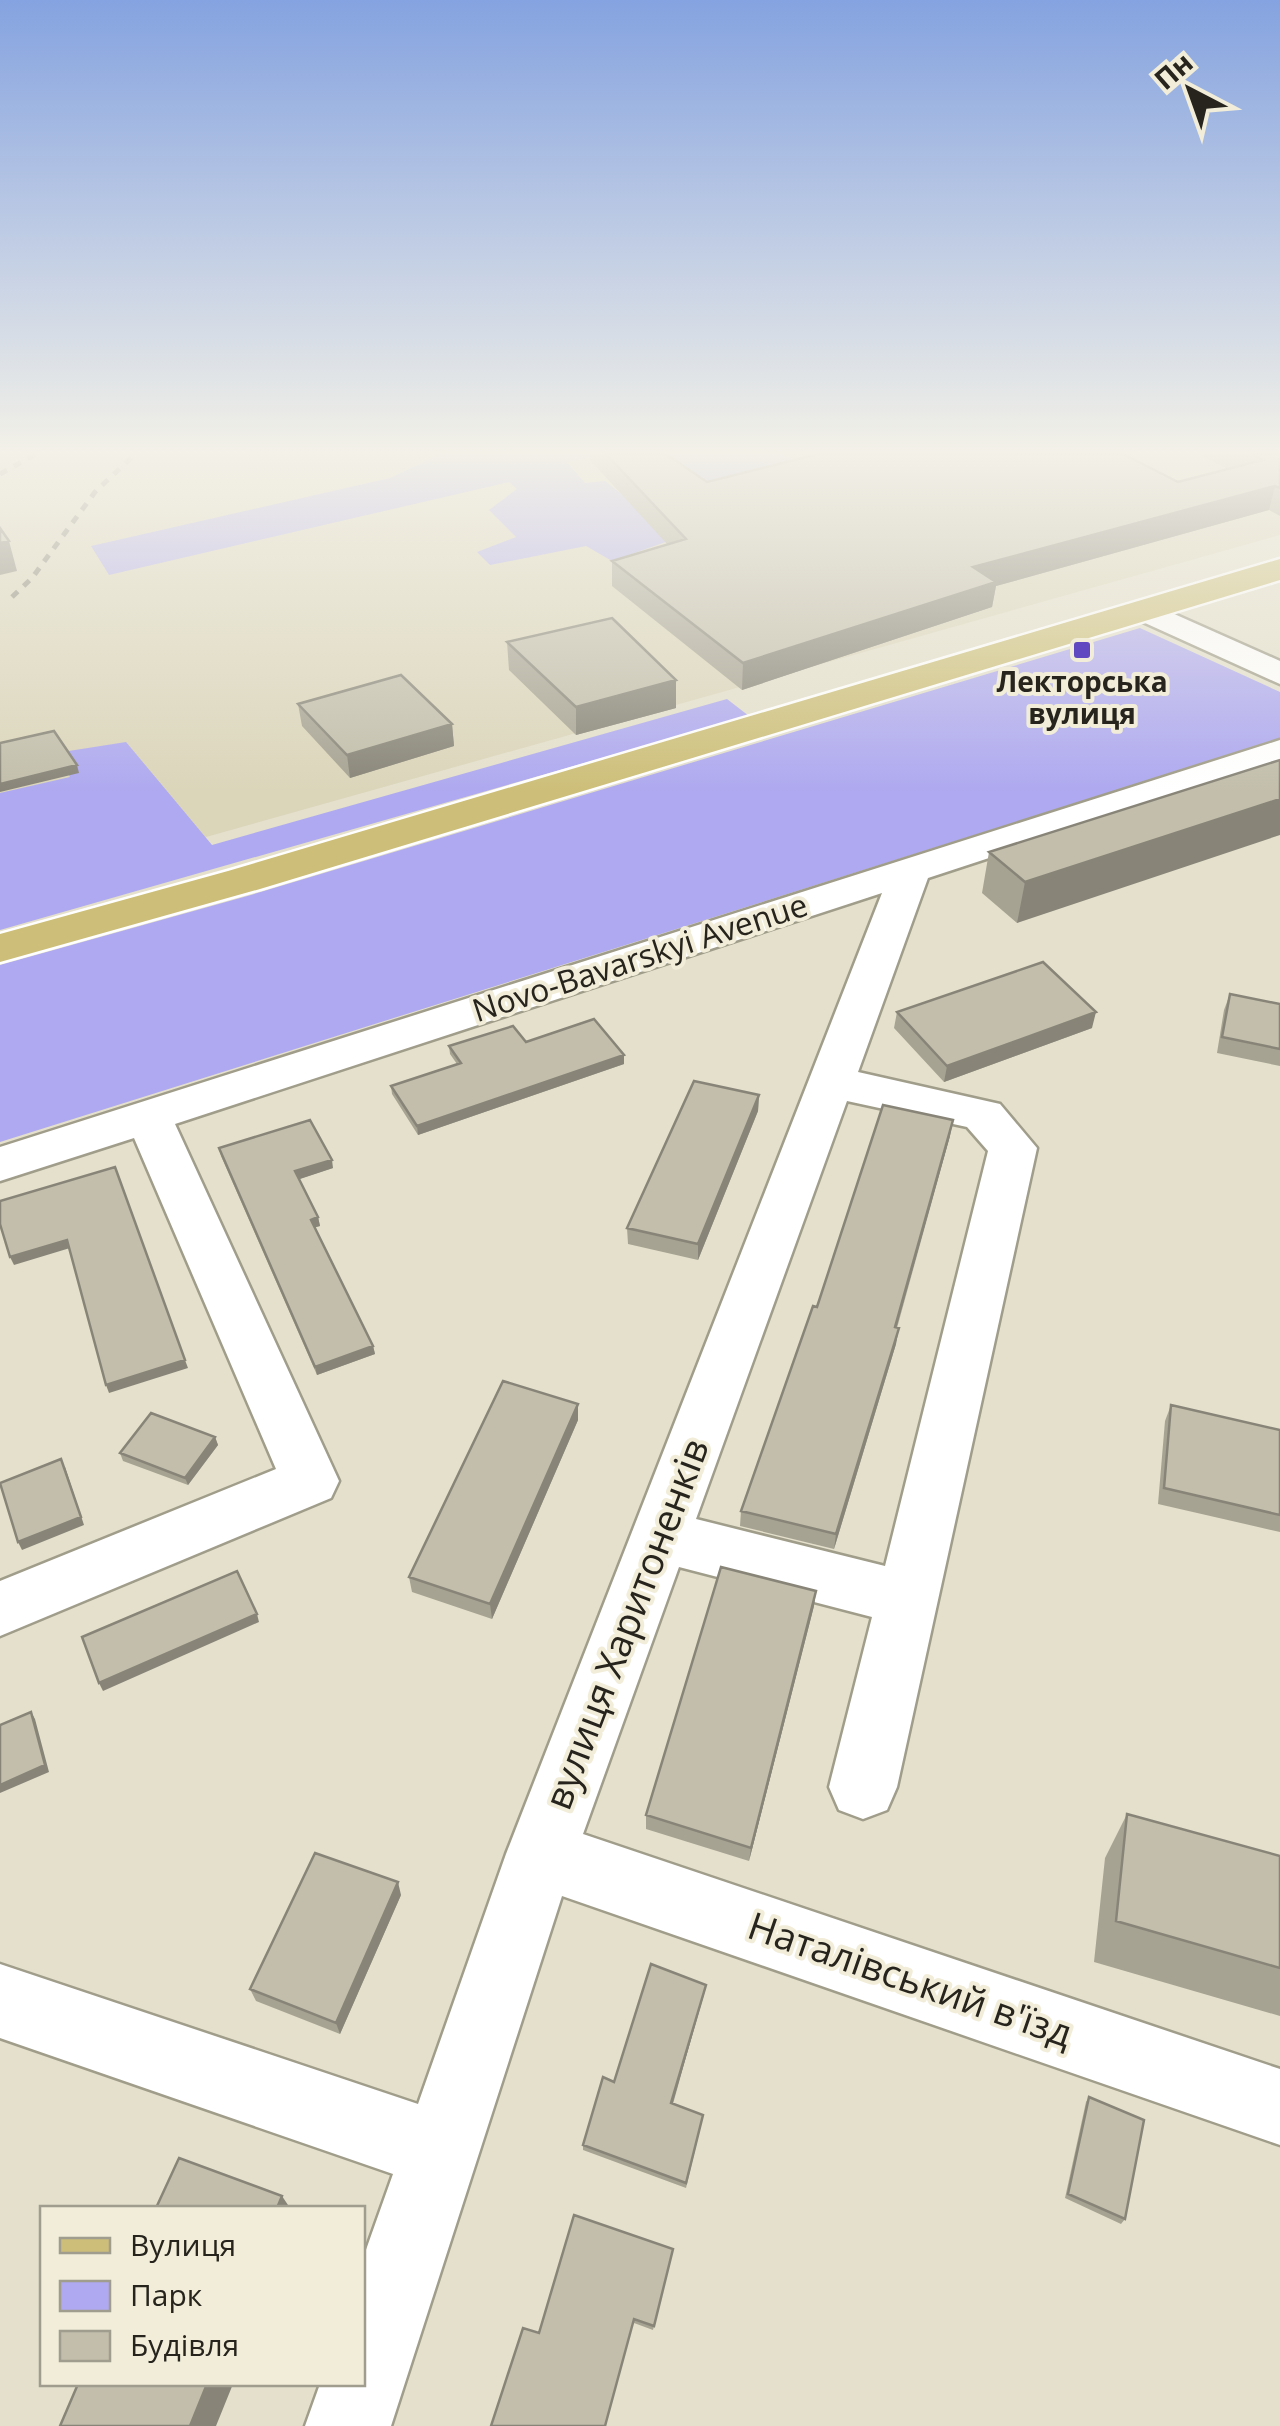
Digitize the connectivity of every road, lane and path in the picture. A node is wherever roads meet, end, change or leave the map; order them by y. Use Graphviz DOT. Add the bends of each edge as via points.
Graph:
graph roads {
  1 [pos="1280,569"];
  2 [pos="1145,610"];
  3 [pos="1280,674"];
  4 [pos="1280,752"];
  5 [pos="910,872"];
  6 [pos="0,948"];
  7 [pos="831,1082"];
  8 [pos="148,1116"];
  9 [pos="0,1164"];
  10 [pos="660,1536"];
  11 [pos="906,1598"];
  12 [pos="0,1608"];
  13 [pos="862,1786"];
  14 [pos="541,1854"];
  15 [pos="0,2001"];
  16 [pos="1280,2107"];
  17 [pos="441,2151"];
  18 [pos="365,2374"];
  19 [pos="361,2386"];
  20 [pos="348,2426"];
  1 -- 2 [label="main road"];
  2 -- 3 [label="street"];
  2 -- 6 [label="main road"];
  4 -- 5 [label="street, Novo-Bavarskyi Avenue"];
  5 -- 7 [label="street, вулиця Харитоненків"];
  5 -- 8 [label="street, Novo-Bavarskyi Avenue"];
  7 -- 10 [label="street, вулиця Харитоненків"];
  7 -- 11 [label="street" via="984,1115 1013,1148"];
  8 -- 9 [label="street, Novo-Bavarskyi Avenue"];
  8 -- 12 [label="street" via="310,1481"];
  10 -- 11 [label="street"];
  10 -- 14 [label="street, вулиця Харитоненків"];
  11 -- 13 [label="street"];
  14 -- 16 [label="street, Наталівський в'їзд"];
  14 -- 17 [label="street, вулиця Харитоненків"];
  15 -- 17 [label="street"];
  17 -- 18 [label="street, вулиця Харитоненків"];
  19 -- 20 [label="street, вулиця Харитоненків"];
}
